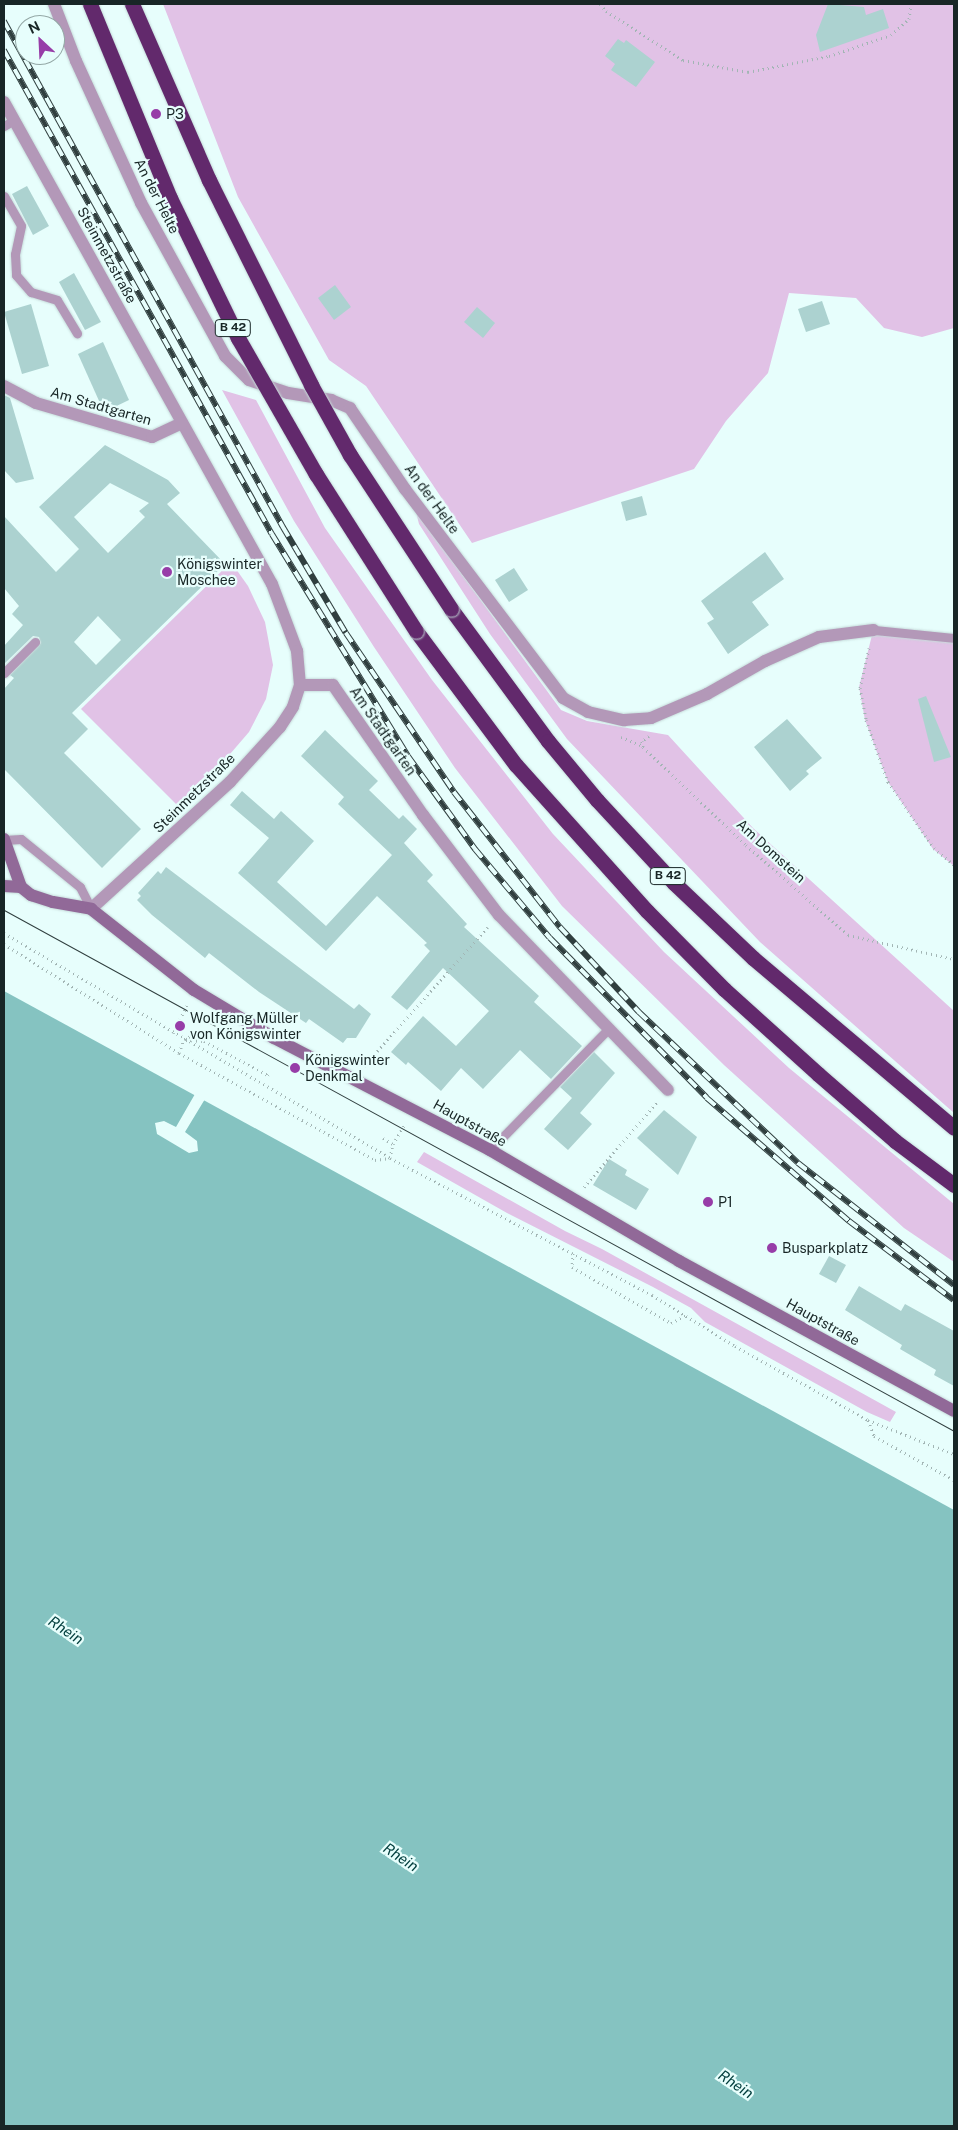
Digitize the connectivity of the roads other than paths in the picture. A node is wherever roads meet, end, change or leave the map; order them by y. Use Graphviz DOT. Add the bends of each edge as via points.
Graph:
graph roads {
  1 [pos="54,4"];
  2 [pos="90,4"];
  3 [pos="132,4"];
  4 [pos="4,102"];
  5 [pos="9,123"];
  6 [pos="4,196"];
  7 [pos="77,332"];
  8 [pos="4,386"];
  9 [pos="182,423"];
  10 [pos="874,630"];
  11 [pos="954,638"];
  12 [pos="35,642"];
  13 [pos="4,673"];
  14 [pos="300,685"];
  15 [pos="4,839"];
  16 [pos="4,886"];
  17 [pos="21,887"];
  18 [pos="91,909"];
  19 [pos="607,1030"];
  20 [pos="668,1090"];
  21 [pos="954,1128"];
  22 [pos="490,1150"];
  23 [pos="954,1186"];
  24 [pos="954,1411"];
  1 -- 10 [label="street, An der Helte" via="76,61 141,203 225,356 248,380 350,408 405,489 563,698 588,712 615,718 651,718 706,694 819,636"];
  2 -- 23 [label="highway, B 42, bridge" via="170,198 238,338 311,466 416,631 516,765 647,911 724,989 818,1074"];
  3 -- 21 [label="highway, B 42, bridge" via="209,180 311,385 355,463 451,609 548,741 597,800 674,883 761,964"];
  4 -- 5 [label="street, Steinmetzstraße"];
  5 -- 9 [label="street, Steinmetzstraße"];
  6 -- 7 [label="lane" via="21,226 15,254 16,275 31,292 57,300"];
  8 -- 9 [label="street, Am Stadtgarten" via="36,403 152,437"];
  9 -- 14 [label="street" via="272,584 297,651"];
  10 -- 11 [label="lane, An der Helte"];
  12 -- 13 [label="lane"];
  14 -- 18 [label="street, Steinmetzstraße" via="280,727 230,782"];
  14 -- 19 [label="street, Am Stadtgarten" via="333,685 423,815 499,915"];
  15 -- 17 [label="street"];
  15 -- 18 [label="lane" via="21,839 80,887"];
  16 -- 17 [label="street"];
  17 -- 18 [label="street, Hauptstraße" via="53,902"];
  18 -- 22 [label="street, Hauptstraße" via="194,990 274,1038"];
  19 -- 20 [label="street, Am Stadtgarten"];
  19 -- 22 [label="lane"];
  22 -- 24 [label="street, Hauptstraße" via="678,1261"];
}
